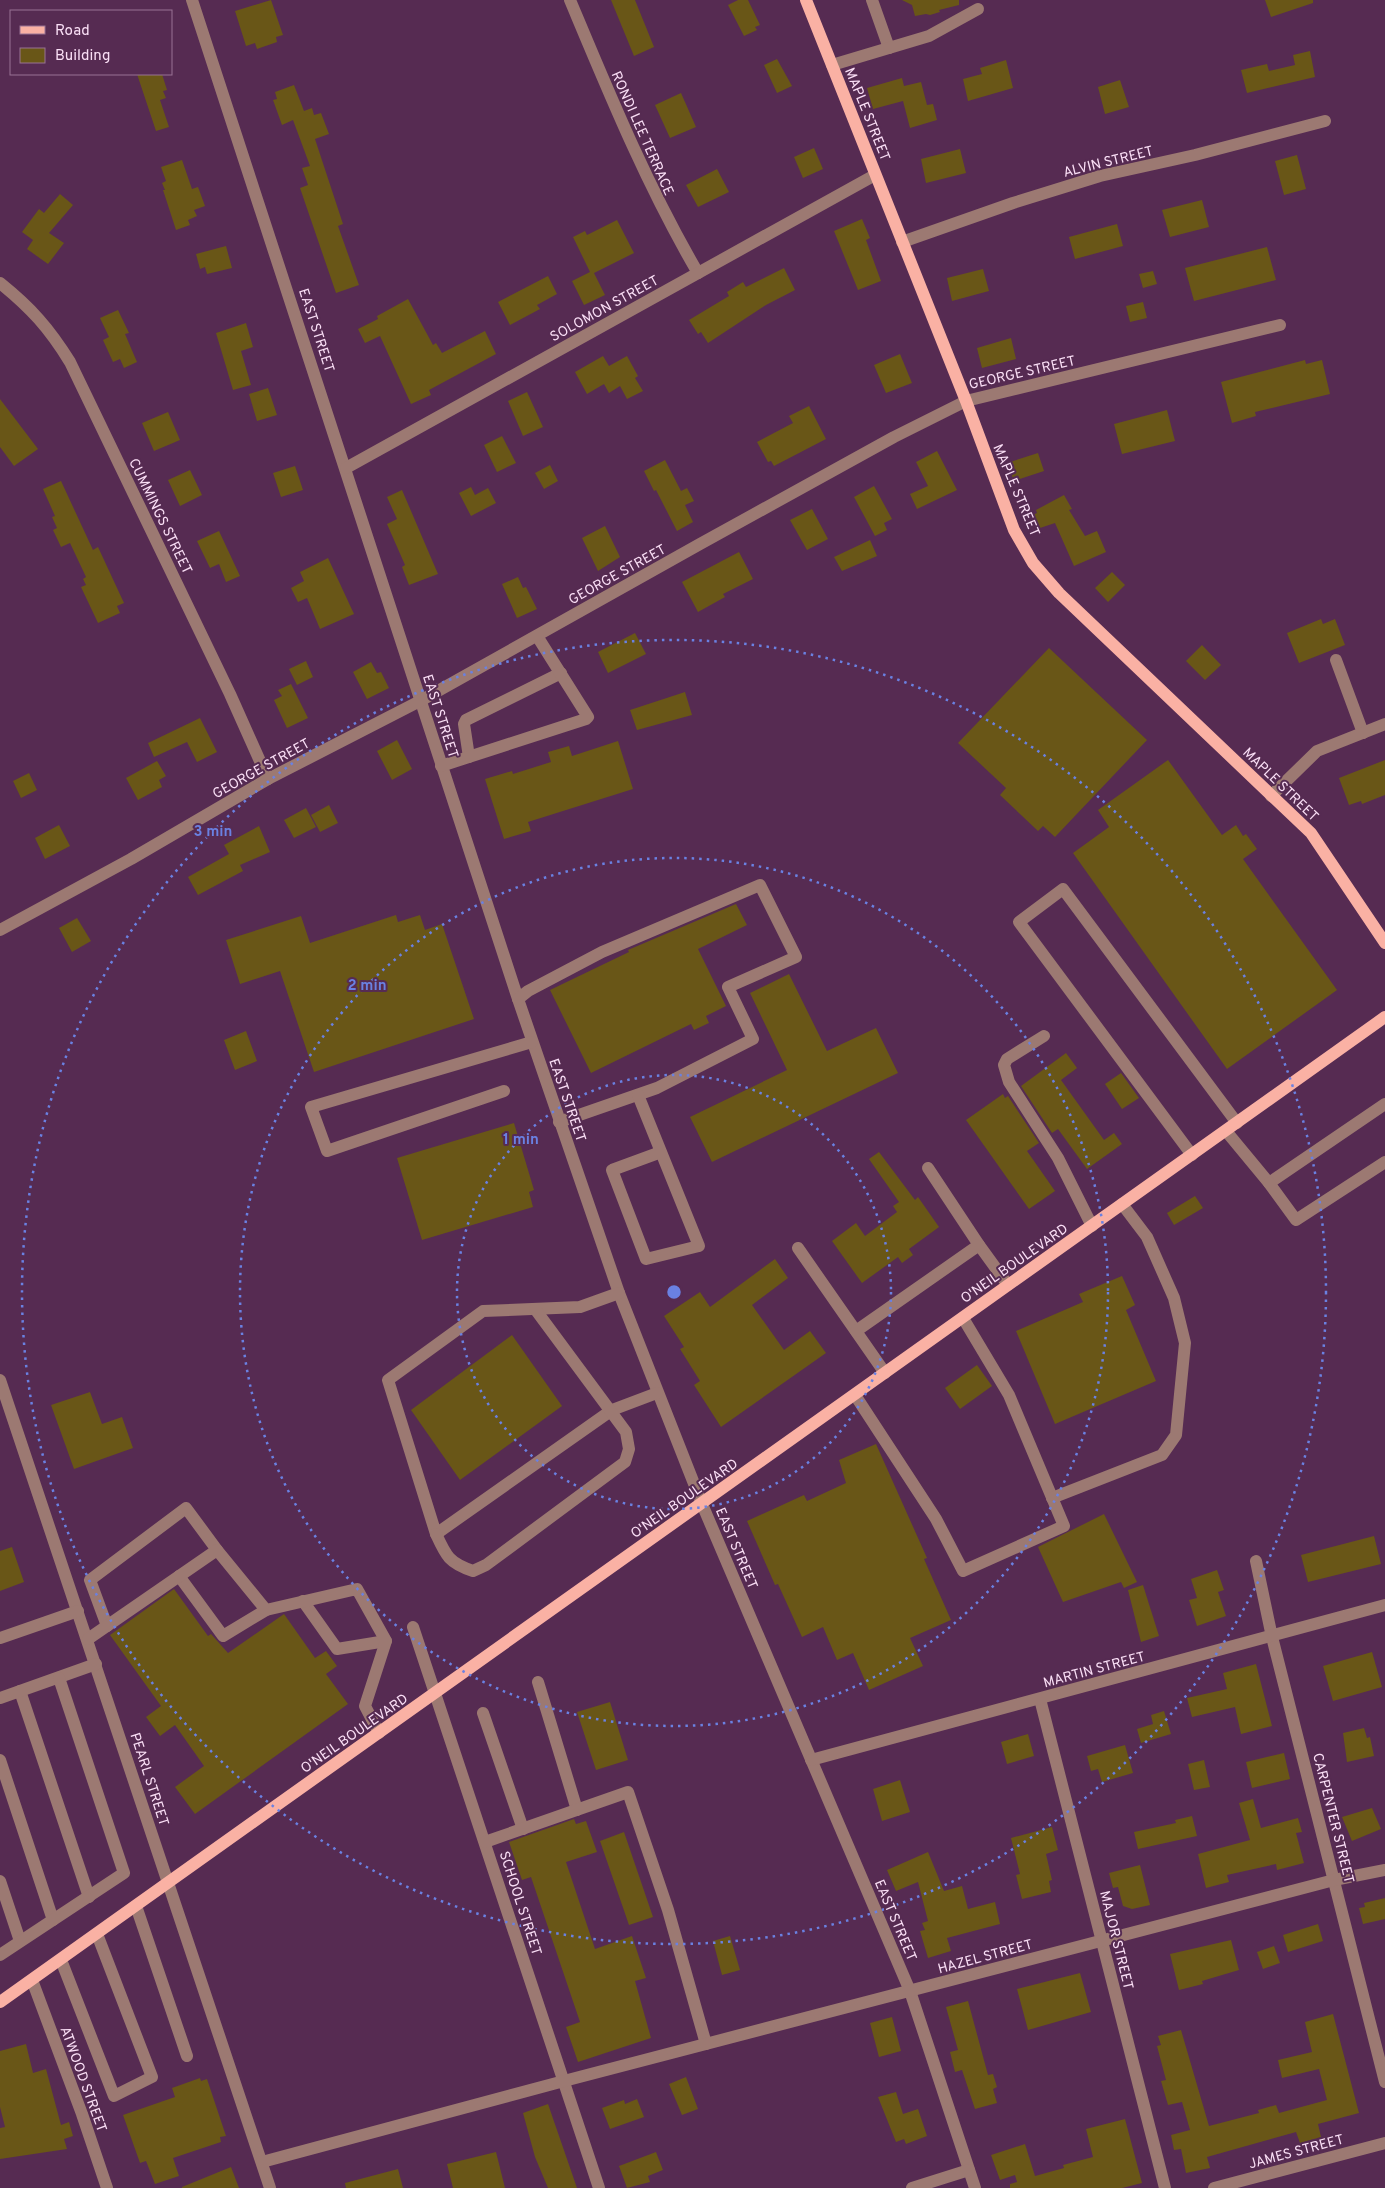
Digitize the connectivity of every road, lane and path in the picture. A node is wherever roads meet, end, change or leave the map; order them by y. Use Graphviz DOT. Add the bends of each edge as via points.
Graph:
graph roads {
  1 [pos="192,0"];
  2 [pos="570,0"];
  3 [pos="806,0"];
  4 [pos="872,0"];
  5 [pos="978,9"];
  6 [pos="889,48"];
  7 [pos="832,65"];
  8 [pos="1325,121"];
  9 [pos="875,174"];
  10 [pos="902,242"];
  11 [pos="698,273"];
  12 [pos="0,283"];
  13 [pos="1280,325"];
  14 [pos="966,401"];
  15 [pos="346,468"];
  16 [pos="537,636"];
  17 [pos="1336,660"];
  18 [pos="561,673"];
  19 [pos="420,701"];
  20 [pos="1385,724"];
  21 [pos="1363,733"];
  22 [pos="468,757"];
  23 [pos="441,766"];
  24 [pos="268,779"];
  25 [pos="1271,796"];
  26 [pos="0,930"];
  27 [pos="1385,944"];
  28 [pos="518,999"];
  29 [pos="1385,1018"];
  30 [pos="1044,1036"];
  31 [pos="532,1042"];
  32 [pos="504,1091"];
  33 [pos="638,1095"];
  34 [pos="1385,1104"];
  35 [pos="559,1122"];
  36 [pos="1231,1127"];
  37 [pos="661,1152"];
  38 [pos="1192,1155"];
  39 [pos="1385,1162"];
  40 [pos="928,1168"];
  41 [pos="1269,1183"];
  42 [pos="1122,1204"];
  43 [pos="1092,1226"];
  44 [pos="979,1245"];
  45 [pos="798,1248"];
  46 [pos="1008,1285"];
  47 [pos="619,1293"];
  48 [pos="535,1309"];
  49 [pos="963,1318"];
  50 [pos="856,1332"];
  51 [pos="885,1373"];
  52 [pos="0,1380"];
  53 [pos="658,1392"];
  54 [pos="855,1395"];
  55 [pos="612,1410"];
  56 [pos="1052,1498"];
  57 [pos="702,1504"];
  58 [pos="436,1534"];
  59 [pos="217,1550"];
  60 [pos="1256,1561"];
  61 [pos="179,1576"];
  62 [pos="303,1602"];
  63 [pos="1385,1605"];
  64 [pos="266,1610"];
  65 [pos="78,1611"];
  66 [pos="107,1626"];
  67 [pos="413,1627"];
  68 [pos="1272,1637"];
  69 [pos="0,1638"];
  70 [pos="88,1639"];
  71 [pos="386,1641"];
  72 [pos="96,1664"];
  73 [pos="59,1678"];
  74 [pos="538,1682"];
  75 [pos="20,1691"];
  76 [pos="436,1693"];
  77 [pos="0,1698"];
  78 [pos="1040,1699"];
  79 [pos="483,1713"];
  80 [pos="379,1733"];
  81 [pos="0,1760"];
  82 [pos="811,1760"];
  83 [pos="576,1810"];
  84 [pos="522,1829"];
  85 [pos="485,1842"];
  86 [pos="1385,1870"];
  87 [pos="1334,1880"];
  88 [pos="0,1882"];
  89 [pos="169,1883"];
  90 [pos="89,1897"];
  91 [pos="136,1906"];
  92 [pos="53,1920"];
  93 [pos="97,1934"];
  94 [pos="1102,1941"];
  95 [pos="20,1942"];
  96 [pos="0,1955"];
  97 [pos="61,1960"];
  98 [pos="32,1980"];
  99 [pos="910,1991"];
  100 [pos="0,2002"];
  101 [pos="706,2044"];
  102 [pos="187,2056"];
  103 [pos="564,2081"];
  104 [pos="1385,2082"];
  105 [pos="1385,2143"];
  106 [pos="262,2162"];
  107 [pos="969,2170"];
  108 [pos="1253,2183"];
  109 [pos="107,2188"];
  110 [pos="270,2188"];
  111 [pos="599,2188"];
  112 [pos="912,2188"];
  113 [pos="975,2188"];
  114 [pos="1165,2188"];
  115 [pos="1214,2188"];
  1 -- 15 [label="street, EAST STREET"];
  2 -- 11 [label="street, RONDI LEE TERRACE" via="618,117 664,216"];
  3 -- 7 [label="main road, MAPLE STREET"];
  4 -- 6 [label="street"];
  5 -- 6 [label="street" via="929,36"];
  6 -- 7 [label="street"];
  7 -- 9 [label="main road, MAPLE STREET"];
  8 -- 10 [label="street, ALVIN STREET" via="1100,176"];
  9 -- 10 [label="main road, MAPLE STREET"];
  9 -- 11 [label="street, SOLOMON STREET"];
  10 -- 14 [label="main road, MAPLE STREET"];
  11 -- 15 [label="street, SOLOMON STREET"];
  12 -- 24 [label="street, CUMMINGS STREET" via="49,328 70,362"];
  13 -- 14 [label="street, GEORGE STREET"];
  14 -- 16 [label="street, GEORGE STREET" via="894,437"];
  14 -- 25 [label="main road, MAPLE STREET" via="1011,523 1033,563 1059,593"];
  15 -- 19 [label="street, EAST STREET"];
  16 -- 18 [label="street"];
  16 -- 19 [label="street, GEORGE STREET"];
  17 -- 21 [label="street"];
  18 -- 22 [label="street" via="466,720"];
  18 -- 22 [label="street" via="586,713 586,719"];
  19 -- 23 [label="street, EAST STREET"];
  19 -- 24 [label="street, GEORGE STREET"];
  20 -- 21 [label="street"];
  21 -- 25 [label="street" via="1317,751"];
  22 -- 23 [label="street"];
  23 -- 28 [label="street, EAST STREET"];
  24 -- 26 [label="street, GEORGE STREET"];
  25 -- 27 [label="main road, MAPLE STREET" via="1311,834"];
  28 -- 31 [label="street, EAST STREET"];
  28 -- 33 [label="street" via="602,952 760,885 796,957 728,987 753,1038"];
  29 -- 36 [label="main road, O'NEIL BOULEVARD"];
  30 -- 43 [label="street" via="1007,1059 1004,1065 1009,1082 1058,1158"];
  31 -- 32 [label="street" via="311,1108 327,1151"];
  31 -- 35 [label="street, EAST STREET"];
  33 -- 35 [label="street"];
  33 -- 37 [label="street"];
  34 -- 41 [label="street"];
  35 -- 47 [label="street, EAST STREET"];
  36 -- 38 [label="main road, O'NEIL BOULEVARD"];
  36 -- 38 [label="street" via="1063,889 1019,922"];
  36 -- 41 [label="street"];
  37 -- 37 [label="street" via="699,1246 646,1258 612,1170"];
  38 -- 42 [label="main road, O'NEIL BOULEVARD"];
  39 -- 41 [label="street" via="1296,1220"];
  40 -- 44 [label="street"];
  42 -- 43 [label="main road, O'NEIL BOULEVARD"];
  42 -- 56 [label="street" via="1148,1237 1174,1298 1185,1343 1176,1435 1162,1455"];
  43 -- 46 [label="main road, O'NEIL BOULEVARD"];
  44 -- 46 [label="street"];
  44 -- 50 [label="street"];
  45 -- 50 [label="street"];
  46 -- 49 [label="main road, O'NEIL BOULEVARD"];
  47 -- 48 [label="street" via="580,1307"];
  47 -- 53 [label="street, EAST STREET"];
  48 -- 55 [label="street"];
  48 -- 58 [label="street" via="483,1311 388,1380"];
  49 -- 51 [label="main road, O'NEIL BOULEVARD"];
  49 -- 56 [label="street" via="1009,1395"];
  50 -- 51 [label="street"];
  51 -- 54 [label="main road, O'NEIL BOULEVARD"];
  52 -- 65 [label="street, PEARL STREET"];
  53 -- 55 [label="street"];
  53 -- 57 [label="street, EAST STREET"];
  54 -- 56 [label="street" via="936,1519 963,1571 1064,1526"];
  54 -- 57 [label="main road, O'NEIL BOULEVARD"];
  55 -- 58 [label="street"];
  55 -- 58 [label="street" via="626,1432 629,1449 625,1462 486,1565 473,1571 455,1564 445,1553"];
  57 -- 76 [label="main road, O'NEIL BOULEVARD"];
  57 -- 82 [label="street, EAST STREET"];
  59 -- 61 [label="street"];
  59 -- 64 [label="street"];
  59 -- 66 [label="street" via="186,1508 90,1580"];
  60 -- 68 [label="street, CARPENTER STREET"];
  61 -- 64 [label="street" via="223,1636"];
  61 -- 66 [label="street"];
  62 -- 64 [label="street"];
  62 -- 71 [label="street" via="337,1649"];
  62 -- 71 [label="street" via="357,1589"];
  63 -- 68 [label="street, MARTIN STREET"];
  65 -- 69 [label="street"];
  65 -- 70 [label="street, PEARL STREET"];
  66 -- 70 [label="street"];
  67 -- 76 [label="street, SCHOOL STREET"];
  68 -- 78 [label="street, MARTIN STREET"];
  68 -- 87 [label="street, CARPENTER STREET"];
  70 -- 72 [label="street, PEARL STREET"];
  71 -- 80 [label="street" via="365,1706"];
  72 -- 73 [label="street"];
  72 -- 89 [label="street, PEARL STREET"];
  73 -- 75 [label="street"];
  73 -- 90 [label="street" via="124,1873"];
  74 -- 83 [label="street"];
  75 -- 77 [label="street"];
  75 -- 90 [label="street"];
  76 -- 80 [label="main road, O'NEIL BOULEVARD"];
  76 -- 85 [label="street, SCHOOL STREET"];
  78 -- 82 [label="street, MARTIN STREET"];
  78 -- 94 [label="street, MAJOR STREET"];
  79 -- 84 [label="street"];
  80 -- 89 [label="main road, O'NEIL BOULEVARD"];
  81 -- 92 [label="street"];
  82 -- 99 [label="street, EAST STREET"];
  83 -- 84 [label="street"];
  83 -- 101 [label="street" via="628,1792 668,1910"];
  84 -- 85 [label="street"];
  85 -- 103 [label="street, SCHOOL STREET"];
  86 -- 87 [label="street, HAZEL STREET"];
  87 -- 94 [label="street, HAZEL STREET"];
  87 -- 104 [label="street, CARPENTER STREET"];
  88 -- 95 [label="street"];
  89 -- 91 [label="main road, O'NEIL BOULEVARD"];
  89 -- 106 [label="street, PEARL STREET"];
  90 -- 92 [label="street"];
  91 -- 93 [label="main road, O'NEIL BOULEVARD"];
  91 -- 102 [label="street"];
  92 -- 95 [label="street"];
  93 -- 97 [label="main road, O'NEIL BOULEVARD"];
  93 -- 97 [label="street" via="152,2077 114,2096"];
  94 -- 99 [label="street, HAZEL STREET"];
  94 -- 114 [label="street, MAJOR STREET"];
  95 -- 96 [label="street"];
  97 -- 98 [label="main road, O'NEIL BOULEVARD"];
  98 -- 100 [label="main road, O'NEIL BOULEVARD"];
  98 -- 109 [label="street, ATWOOD STREET"];
  99 -- 101 [label="street, HAZEL STREET"];
  99 -- 107 [label="street, EAST STREET"];
  101 -- 103 [label="street, HAZEL STREET"];
  103 -- 106 [label="street, HAZEL STREET"];
  103 -- 111 [label="street, SCHOOL STREET"];
  105 -- 108 [label="street, JAMES STREET"];
  106 -- 110 [label="street, PEARL STREET"];
  107 -- 112 [label="street"];
  107 -- 113 [label="street, EAST STREET"];
  108 -- 115 [label="street, JAMES STREET"];
}
